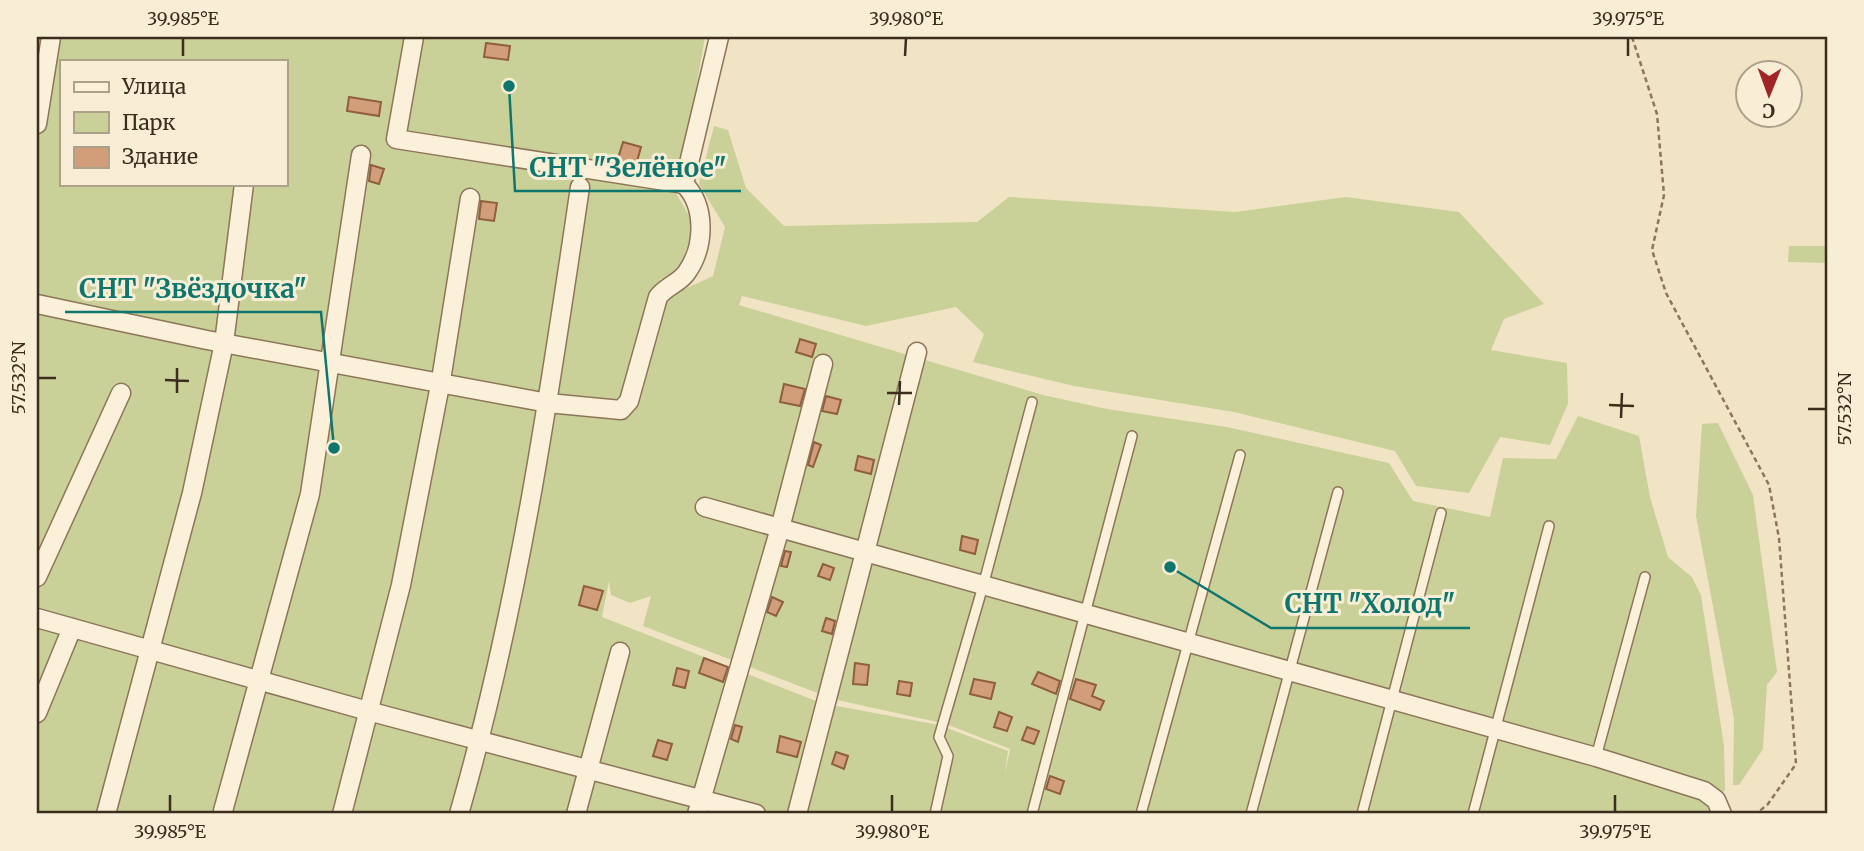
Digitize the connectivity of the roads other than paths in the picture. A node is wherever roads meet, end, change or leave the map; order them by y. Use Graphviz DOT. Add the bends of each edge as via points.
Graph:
graph roads {
  1 [pos="51,37"];
  2 [pos="414,37"];
  3 [pos="719,37"];
  4 [pos="37,124"];
  5 [pos="361,155"];
  6 [pos="684,184"];
  7 [pos="244,186"];
  8 [pos="580,187"];
  9 [pos="470,198"];
  10 [pos="37,304"];
  11 [pos="224,343"];
  12 [pos="917,352"];
  13 [pos="330,361"];
  14 [pos="823,364"];
  15 [pos="440,380"];
  16 [pos="121,393"];
  17 [pos="1032,402"];
  18 [pos="548,403"];
  19 [pos="1132,436"];
  20 [pos="1240,455"];
  21 [pos="1338,492"];
  22 [pos="705,508"];
  23 [pos="1441,513"];
  24 [pos="1549,526"];
  25 [pos="780,528"];
  26 [pos="864,551"];
  27 [pos="37,577"];
  28 [pos="1645,577"];
  29 [pos="983,586"];
  30 [pos="1086,614"];
  31 [pos="37,618"];
  32 [pos="72,628"];
  33 [pos="1187,643"];
  34 [pos="150,650"];
  35 [pos="620,652"];
  36 [pos="1288,672"];
  37 [pos="258,681"];
  38 [pos="1390,699"];
  39 [pos="368,711"];
  40 [pos="37,713"];
  41 [pos="1495,727"];
  42 [pos="481,739"];
  43 [pos="1596,757"];
  44 [pos="588,770"];
  45 [pos="699,807"];
  46 [pos="223,811"];
  47 [pos="106,814"];
  48 [pos="342,814"];
  49 [pos="459,814"];
  50 [pos="576,814"];
  51 [pos="756,814"];
  52 [pos="797,814"];
  53 [pos="935,814"];
  54 [pos="1032,814"];
  55 [pos="1141,814"];
  56 [pos="1251,814"];
  57 [pos="1362,814"];
  58 [pos="1473,814"];
  59 [pos="1722,814"];
  1 -- 4 [label="street"];
  2 -- 6 [label="street" via="396,139"];
  3 -- 6 [label="street"];
  5 -- 13 [label="street"];
  6 -- 18 [label="street" via="698,204 701,229 687,272 658,297 627,407"];
  7 -- 11 [label="street"];
  8 -- 18 [label="street"];
  9 -- 15 [label="street"];
  10 -- 11 [label="street"];
  11 -- 13 [label="street"];
  11 -- 34 [label="street" via="192,493"];
  12 -- 26 [label="street"];
  13 -- 15 [label="street"];
  13 -- 37 [label="street" via="310,494"];
  14 -- 25 [label="street"];
  15 -- 18 [label="street"];
  15 -- 39 [label="street" via="401,585"];
  16 -- 27 [label="street"];
  17 -- 29 [label="lane"];
  18 -- 42 [label="street" via="509,617"];
  19 -- 30 [label="lane"];
  20 -- 33 [label="lane"];
  21 -- 36 [label="lane"];
  22 -- 25 [label="street"];
  23 -- 38 [label="lane"];
  24 -- 41 [label="lane"];
  25 -- 26 [label="street"];
  25 -- 45 [label="street"];
  26 -- 29 [label="street"];
  26 -- 52 [label="street"];
  28 -- 43 [label="lane"];
  29 -- 30 [label="street"];
  29 -- 53 [label="lane" via="939,737 948,756"];
  30 -- 33 [label="street"];
  30 -- 54 [label="lane"];
  31 -- 32 [label="street"];
  32 -- 34 [label="street"];
  32 -- 40 [label="street"];
  33 -- 36 [label="street"];
  33 -- 55 [label="lane"];
  34 -- 37 [label="street"];
  34 -- 47 [label="street"];
  35 -- 44 [label="street"];
  36 -- 38 [label="street"];
  36 -- 56 [label="lane"];
  37 -- 39 [label="street"];
  37 -- 46 [label="street"];
  38 -- 41 [label="street"];
  38 -- 57 [label="lane"];
  39 -- 42 [label="street"];
  39 -- 48 [label="street"];
  41 -- 43 [label="street"];
  41 -- 58 [label="lane"];
  42 -- 44 [label="street"];
  42 -- 49 [label="street"];
  43 -- 59 [label="street" via="1704,791 1716,800"];
  44 -- 45 [label="street"];
  44 -- 50 [label="street"];
  45 -- 51 [label="street"];
}
